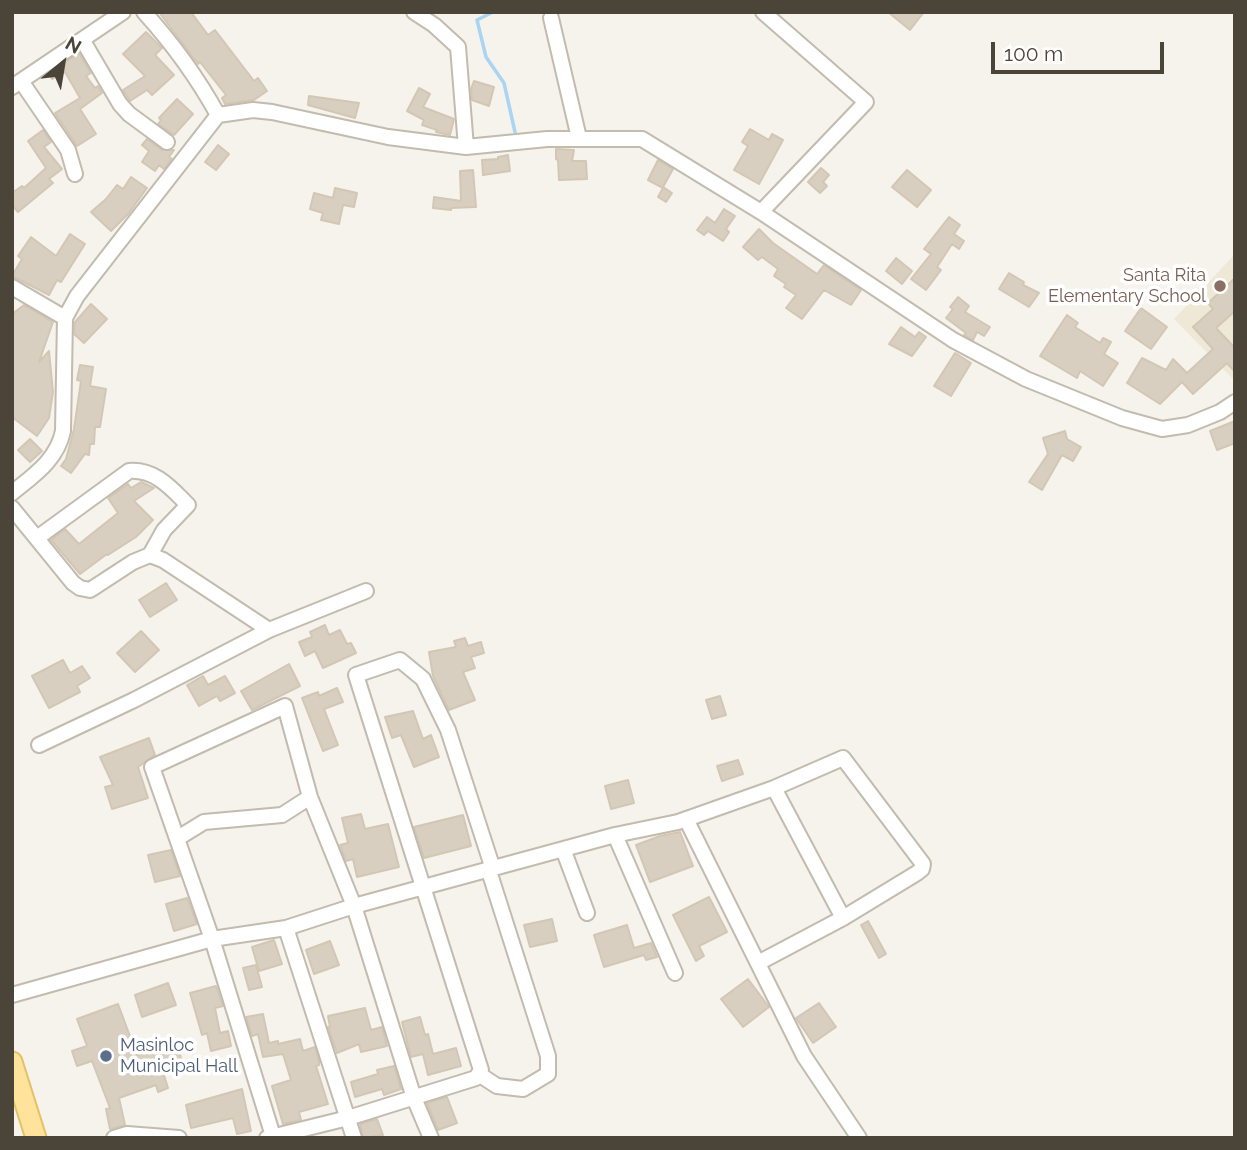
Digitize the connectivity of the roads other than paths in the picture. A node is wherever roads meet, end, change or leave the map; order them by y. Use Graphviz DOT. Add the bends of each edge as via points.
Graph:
graph roads {
  1 [pos="123,12"];
  2 [pos="144,12"];
  3 [pos="414,12"];
  4 [pos="763,12"];
  5 [pos="551,18"];
  6 [pos="83,41"];
  7 [pos="17,84"];
  8 [pos="218,115"];
  9 [pos="579,138"];
  10 [pos="167,142"];
  11 [pos="466,147"];
  12 [pos="75,174"];
  13 [pos="761,212"];
  14 [pos="12,287"];
  15 [pos="65,318"];
  16 [pos="1235,402"];
  17 [pos="12,493"];
  18 [pos="12,508"];
  19 [pos="37,538"];
  20 [pos="150,555"];
  21 [pos="366,591"];
  22 [pos="270,630"];
  23 [pos="39,745"];
  24 [pos="774,788"];
  25 [pos="310,797"];
  26 [pos="687,819"];
  27 [pos="615,835"];
  28 [pos="178,838"];
  29 [pos="563,849"];
  30 [pos="491,870"];
  31 [pos="422,888"];
  32 [pos="354,905"];
  33 [pos="586,913"];
  34 [pos="843,918"];
  35 [pos="286,928"];
  36 [pos="212,939"];
  37 [pos="758,963"];
  38 [pos="675,973"];
  39 [pos="12,995"];
  40 [pos="12,1062"];
  41 [pos="480,1075"];
  42 [pos="414,1098"];
  43 [pos="348,1118"];
  44 [pos="270,1137"];
  45 [pos="36,1138"];
  46 [pos="114,1138"];
  47 [pos="179,1138"];
  48 [pos="355,1138"];
  49 [pos="430,1138"];
  50 [pos="859,1138"];
  1 -- 6 [label="street"];
  2 -- 8 [label="street" via="199,80"];
  3 -- 11 [label="street" via="458,47"];
  4 -- 13 [label="street" via="866,102"];
  5 -- 9 [label="street"];
  6 -- 7 [label="street"];
  6 -- 10 [label="street" via="120,104"];
  7 -- 12 [label="street" via="68,150"];
  8 -- 11 [label="street" via="272,112 388,137"];
  8 -- 15 [label="street" via="77,296"];
  9 -- 11 [label="street"];
  9 -- 13 [label="street" via="642,139"];
  13 -- 16 [label="street" via="953,340 1059,393 1162,429 1188,425"];
  14 -- 15 [label="street"];
  15 -- 17 [label="street" via="61,444"];
  18 -- 19 [label="street"];
  19 -- 20 [label="street" via="73,583 90,590"];
  19 -- 20 [label="street" via="129,471 139,470 161,479 188,505 164,530"];
  20 -- 22 [label="street"];
  21 -- 22 [label="street"];
  22 -- 23 [label="street"];
  24 -- 26 [label="street"];
  24 -- 34 [label="street"];
  24 -- 34 [label="street" via="844,758 923,863 918,873"];
  25 -- 28 [label="street" via="282,815 204,822"];
  25 -- 28 [label="street" via="285,706 152,767"];
  25 -- 32 [label="street"];
  26 -- 27 [label="street"];
  26 -- 37 [label="street"];
  27 -- 29 [label="street"];
  27 -- 38 [label="street"];
  28 -- 36 [label="street"];
  29 -- 30 [label="street"];
  29 -- 33 [label="street"];
  30 -- 31 [label="street"];
  30 -- 31 [label="street" via="448,730 423,679 400,660 356,675"];
  30 -- 41 [label="street" via="548,1056 548,1074 523,1089 497,1086"];
  31 -- 32 [label="street"];
  31 -- 41 [label="street"];
  32 -- 35 [label="street"];
  32 -- 42 [label="street"];
  34 -- 37 [label="street"];
  35 -- 36 [label="street"];
  35 -- 43 [label="street"];
  36 -- 39 [label="street"];
  36 -- 44 [label="street"];
  37 -- 50 [label="street" via="804,1056"];
  40 -- 45 [label="main road"];
  41 -- 42 [label="street"];
  42 -- 43 [label="street"];
  42 -- 49 [label="street"];
  43 -- 44 [label="street"];
  43 -- 48 [label="street"];
  46 -- 47 [label="street" via="127,1134"];
}
